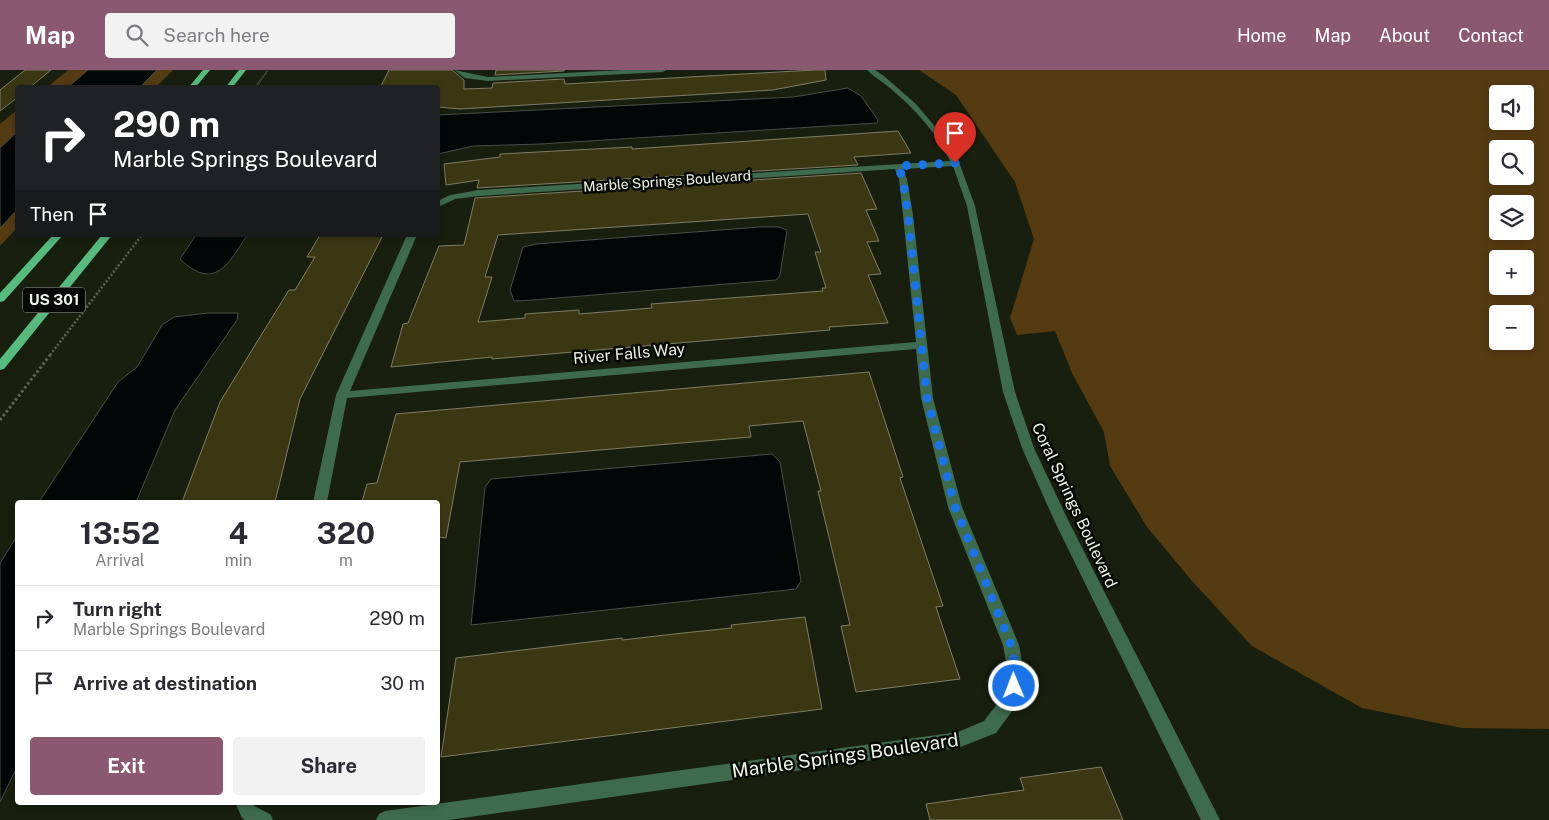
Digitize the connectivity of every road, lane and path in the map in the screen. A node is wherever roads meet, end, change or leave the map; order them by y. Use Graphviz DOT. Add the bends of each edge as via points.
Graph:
graph roads {
  1 [pos="207,70"];
  2 [pos="243,70"];
  3 [pos="268,70"];
  4 [pos="457,70"];
  5 [pos="662,70"];
  6 [pos="870,70"];
  7 [pos="194,85"];
  8 [pos="230,85"];
  9 [pos="257,85"];
  10 [pos="955,163"];
  11 [pos="898,166"];
  12 [pos="440,203"];
  13 [pos="56,237"];
  14 [pos="105,237"];
  15 [pos="140,237"];
  16 [pos="411,237"];
  17 [pos="0,299"];
  18 [pos="920,345"];
  19 [pos="0,366"];
  20 [pos="342,395"];
  21 [pos="0,420"];
  22 [pos="320,500"];
  23 [pos="245,805"];
  24 [pos="264,820"];
  25 [pos="385,820"];
  26 [pos="1211,820"];
  1 -- 7 [label="main road"];
  2 -- 8 [label="main road"];
  3 -- 9 [label="path"];
  4 -- 5 [label="street" via="472,78 488,79"];
  6 -- 10 [label="street, Coral Springs Boulevard" via="905,97 930,123"];
  10 -- 11 [label="street, Marble Springs Boulevard"];
  10 -- 26 [label="street, Coral Springs Boulevard" via="971,206 1009,392 1028,448"];
  11 -- 12 [label="street, Marble Springs Boulevard" via="479,193 453,197"];
  11 -- 18 [label="street, Marble Springs Boulevard" via="908,215"];
  13 -- 17 [label="main road, US 301 / US 301"];
  14 -- 19 [label="main road, US 301"];
  15 -- 21 [label="path"];
  16 -- 20 [label="street"];
  18 -- 20 [label="street, River Falls Way"];
  18 -- 25 [label="street, Marble Springs Boulevard" via="927,398 955,507 1011,645 1016,673 1012,698 990,727 958,740"];
  20 -- 22 [label="street"];
  23 -- 24 [label="street" via="248,812"];
}
